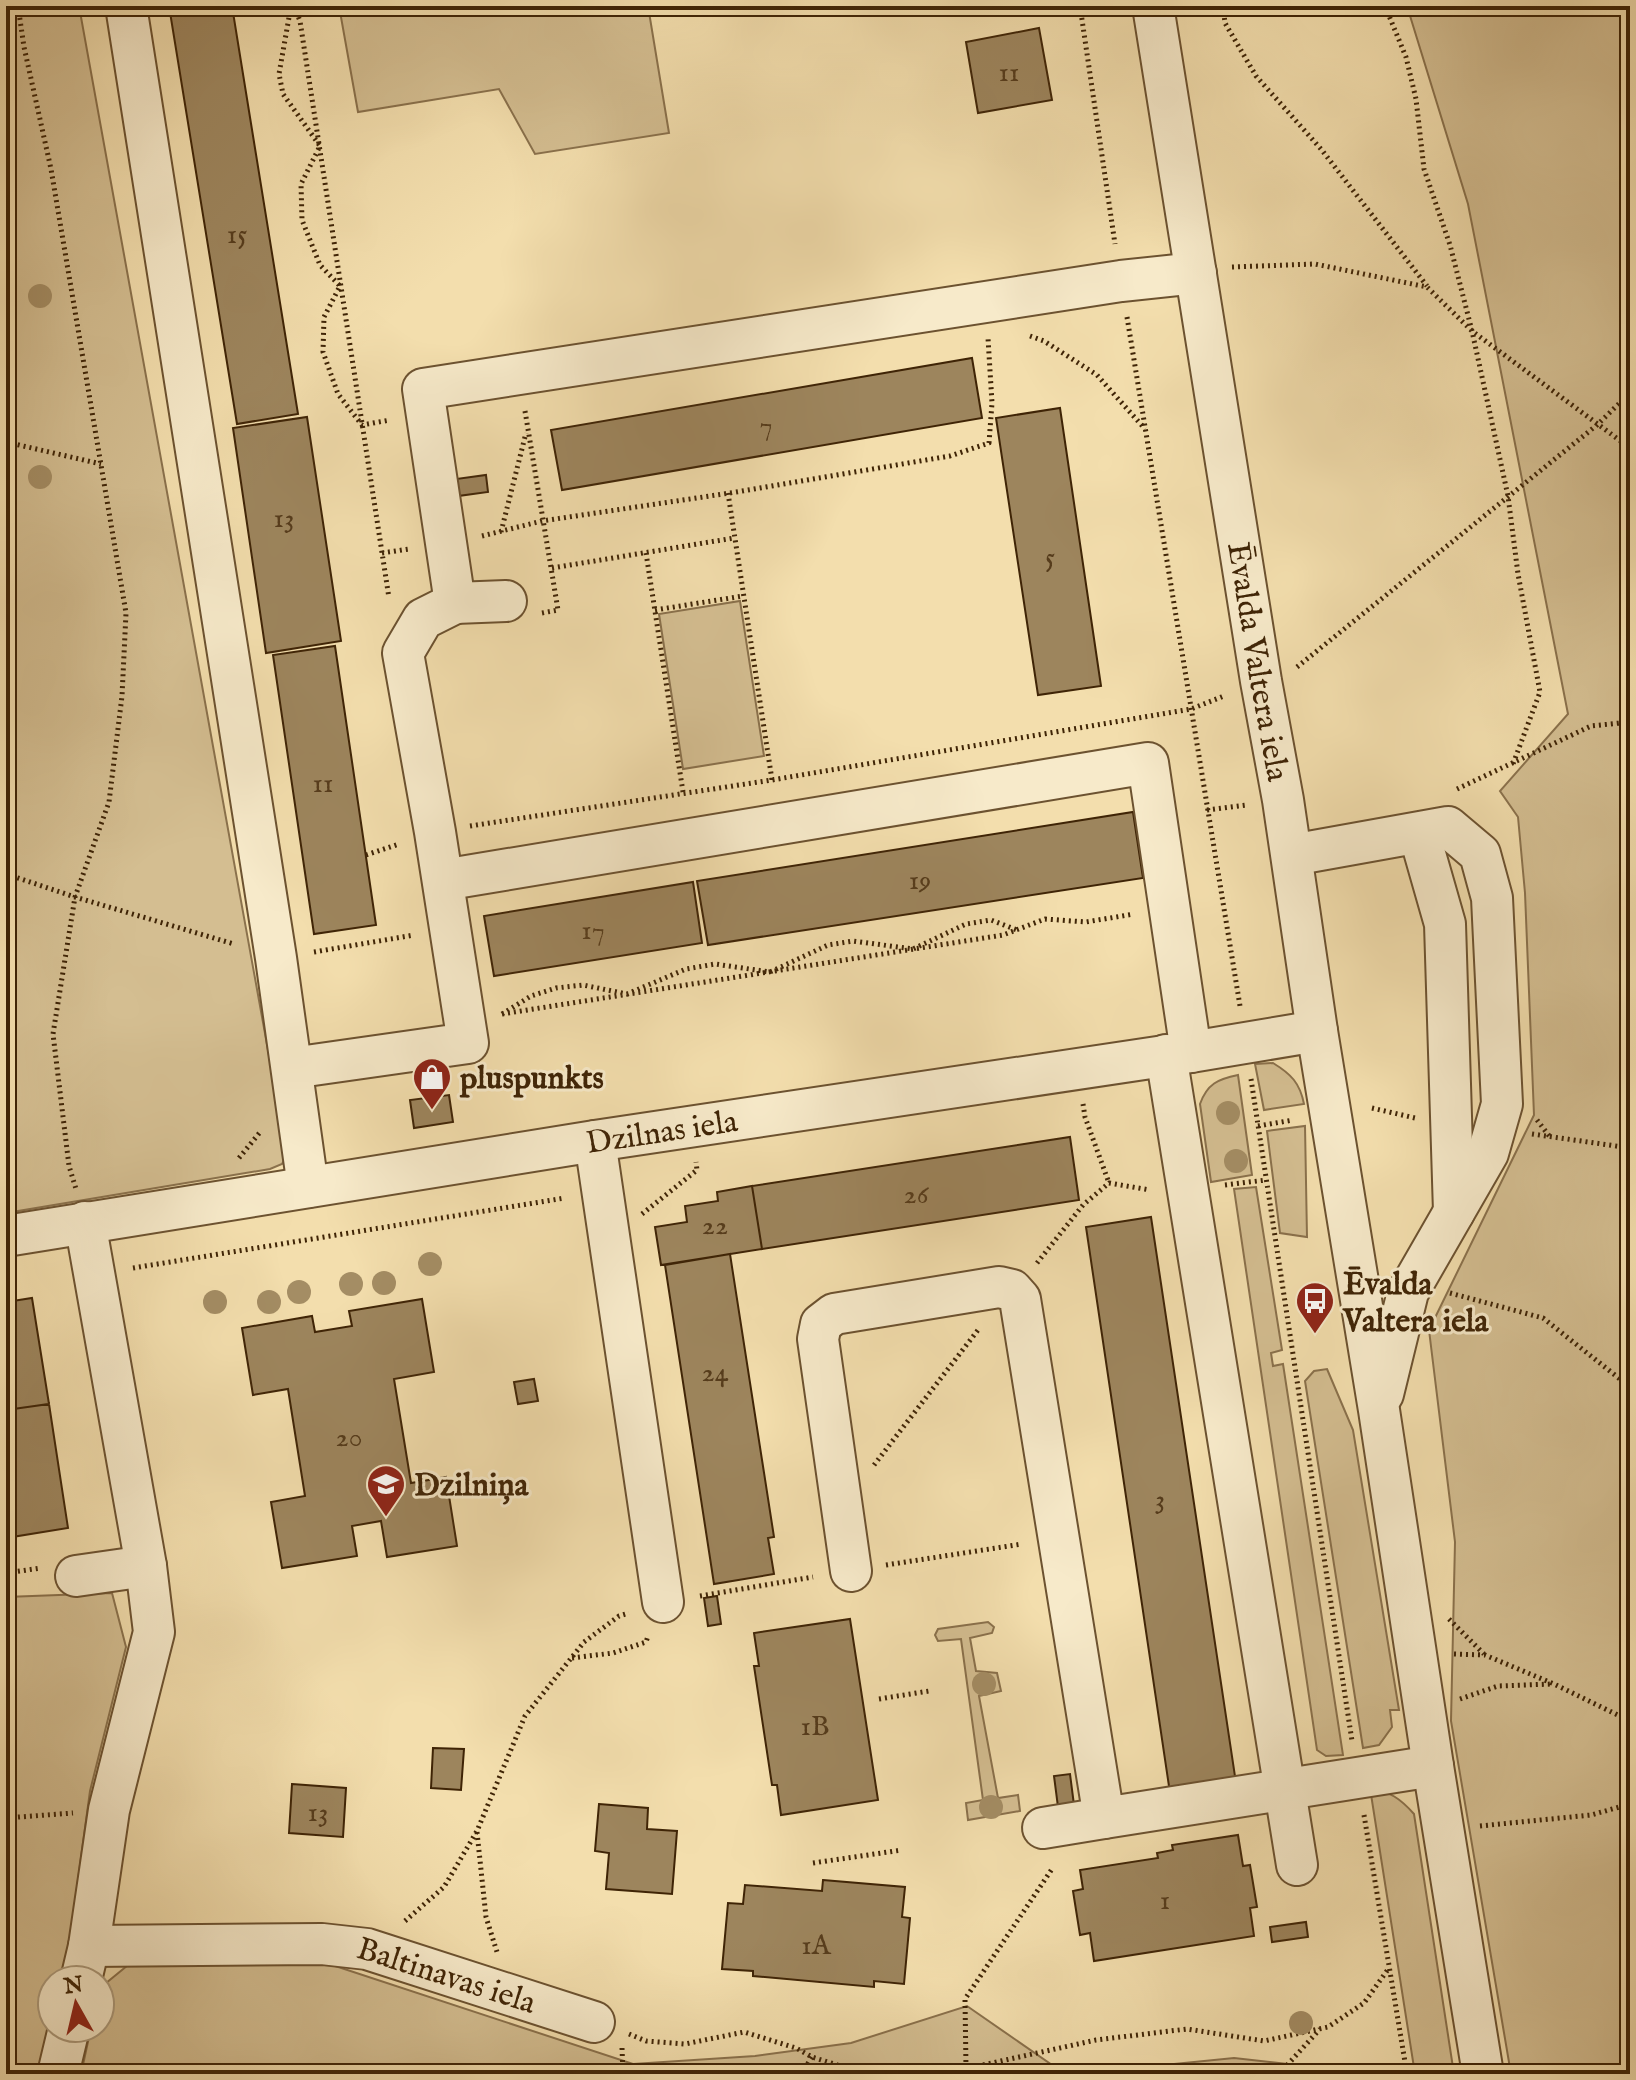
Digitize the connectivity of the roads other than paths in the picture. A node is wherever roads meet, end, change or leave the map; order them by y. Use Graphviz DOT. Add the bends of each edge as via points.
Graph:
graph roads {
  1 [pos="126,6"];
  2 [pos="1153,6"];
  3 [pos="1196,273"];
  4 [pos="506,601"];
  5 [pos="455,603"];
  6 [pos="1433,830"];
  7 [pos="1292,855"];
  8 [pos="443,880"];
  9 [pos="1317,1031"];
  10 [pos="1178,1054"];
  11 [pos="293,1079"];
  12 [pos="598,1160"];
  13 [pos="308,1187"];
  14 [pos="1454,1212"];
  15 [pos="85,1222"];
  16 [pos="6,1236"];
  17 [pos="1379,1410"];
  18 [pos="146,1566"];
  19 [pos="851,1571"];
  20 [pos="76,1576"];
  21 [pos="663,1602"];
  22 [pos="1433,1766"];
  23 [pos="1285,1790"];
  24 [pos="1104,1818"];
  25 [pos="1043,1828"];
  26 [pos="1297,1865"];
  27 [pos="85,1963"];
  28 [pos="594,2022"];
  29 [pos="65,2044"];
  30 [pos="58,2074"];
  31 [pos="1483,2074"];
  1 -- 11 [label="street"];
  2 -- 3 [label="street, Ēvalda Valtera iela"];
  3 -- 5 [label="street" via="423,389"];
  3 -- 7 [label="street, Ēvalda Valtera iela"];
  4 -- 5 [label="street"];
  5 -- 8 [label="street" via="423,619 403,653"];
  6 -- 7 [label="street"];
  6 -- 14 [label="street" via="1445,924"];
  6 -- 14 [label="street" via="1480,854 1492,898 1502,1104 1488,1153"];
  7 -- 9 [label="street, Ēvalda Valtera iela"];
  8 -- 10 [label="street" via="1148,763"];
  8 -- 11 [label="street" via="451,929 486,1014 468,1043"];
  9 -- 10 [label="street, Dzilnas iela"];
  9 -- 17 [label="street, Ēvalda Valtera iela"];
  10 -- 12 [label="street, Dzilnas iela"];
  10 -- 23 [label="street"];
  11 -- 13 [label="street"];
  12 -- 13 [label="street, Dzilnas iela"];
  12 -- 21 [label="street"];
  13 -- 15 [label="street, Dzilnas iela"];
  14 -- 17 [label="street" via="1408,1292"];
  15 -- 16 [label="street, Dzilnas iela"];
  15 -- 18 [label="street"];
  17 -- 22 [label="street, Ēvalda Valtera iela"];
  18 -- 20 [label="street"];
  18 -- 27 [label="street, Baltinavas iela" via="154,1632 109,1810"];
  19 -- 24 [label="street" via="818,1339 821,1324 834,1314 999,1287 1012,1290 1020,1299"];
  22 -- 23 [label="street"];
  22 -- 31 [label="street, Ēvalda Valtera iela"];
  23 -- 24 [label="street"];
  23 -- 26 [label="street"];
  24 -- 25 [label="street"];
  27 -- 28 [label="street, Baltinavas iela" via="322,1944 367,1949"];
  29 -- 30 [label="street"];
}
